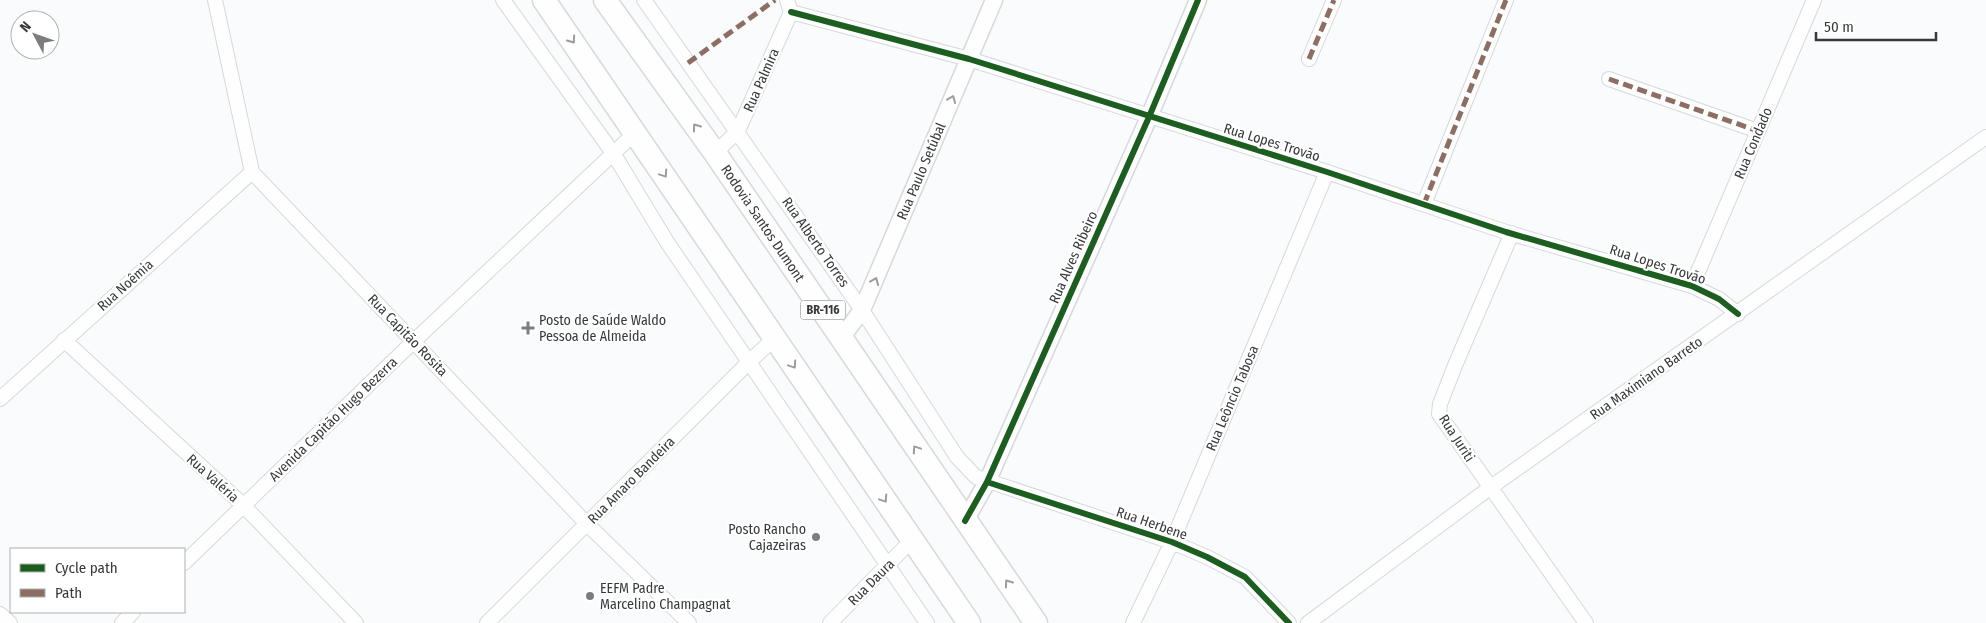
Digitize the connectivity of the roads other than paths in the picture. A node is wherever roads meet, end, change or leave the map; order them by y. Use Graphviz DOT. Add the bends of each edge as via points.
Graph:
graph roads {
  1 [pos="215,0"];
  2 [pos="503,0"];
  3 [pos="544,0"];
  4 [pos="606,0"];
  5 [pos="644,0"];
  6 [pos="994,0"];
  7 [pos="1198,0"];
  8 [pos="1334,0"];
  9 [pos="1506,0"];
  10 [pos="1814,0"];
  11 [pos="789,6"];
  12 [pos="969,59"];
  13 [pos="1309,59"];
  14 [pos="1609,79"];
  15 [pos="1149,117"];
  16 [pos="738,131"];
  17 [pos="1758,131"];
  18 [pos="636,132"];
  19 [pos="1986,137"];
  20 [pos="613,153"];
  21 [pos="715,153"];
  22 [pos="252,172"];
  23 [pos="1327,172"];
  24 [pos="1424,204"];
  25 [pos="1512,233"];
  26 [pos="1692,286"];
  27 [pos="862,310"];
  28 [pos="1738,314"];
  29 [pos="842,337"];
  30 [pos="775,338"];
  31 [pos="64,340"];
  32 [pos="414,341"];
  33 [pos="750,361"];
  34 [pos="0,399"];
  35 [pos="987,482"];
  36 [pos="1491,488"];
  37 [pos="243,505"];
  38 [pos="965,521"];
  39 [pos="587,524"];
  40 [pos="912,540"];
  41 [pos="1172,542"];
  42 [pos="185,562"];
  43 [pos="888,565"];
  44 [pos="132,613"];
  45 [pos="0,614"];
  46 [pos="10,623"];
  47 [pos="122,623"];
  48 [pos="356,623"];
  49 [pos="487,623"];
  50 [pos="690,623"];
  51 [pos="830,623"];
  52 [pos="928,623"];
  53 [pos="969,623"];
  54 [pos="1036,623"];
  55 [pos="1133,623"];
  56 [pos="1289,623"];
  57 [pos="1308,623"];
  58 [pos="1586,623"];
  1 -- 22 [label="street"];
  2 -- 20 [label="street"];
  3 -- 18 [label="highway, one-way"];
  21 -- 4 [label="highway, Rodovia Santos Dumont / BR-116, one-way"];
  5 -- 16 [label="street, Rua Alberto Torres"];
  6 -- 12 [label="street, Rua Paulo Setúbal"];
  7 -- 15 [label="street, Rua Alves Ribeiro"];
  8 -- 13 [label="street"];
  9 -- 24 [label="street"];
  10 -- 17 [label="street, Rua Condado"];
  11 -- 12 [label="street, Rua Lopes Trovão"];
  11 -- 16 [label="street, Rua Palmira"];
  12 -- 15 [label="street, Rua Lopes Trovão"];
  27 -- 12 [label="street, Rua Paulo Setúbal, one-way"];
  14 -- 17 [label="street"];
  15 -- 23 [label="street, Rua Lopes Trovão"];
  15 -- 35 [label="street, Rua Alves Ribeiro"];
  16 -- 21 [label="street, Rua Palmira"];
  16 -- 27 [label="street, Rua Alberto Torres"];
  17 -- 26 [label="street, Rua Condado"];
  18 -- 20 [label="street, Avenida Capitão Hugo Bezerra"];
  18 -- 30 [label="highway, one-way"];
  19 -- 28 [label="street, Rua Maximiano Barreto"];
  20 -- 32 [label="street, Avenida Capitão Hugo Bezerra"];
  20 -- 33 [label="street" via="667,242"];
  21 -- 29 [label="highway, Rodovia Santos Dumont / BR-116"];
  22 -- 31 [label="street, Rua Noêmia"];
  22 -- 32 [label="street, Rua Capitão Rosita"];
  23 -- 24 [label="street, Rua Lopes Trovão"];
  23 -- 41 [label="street, Rua Leôncio Tabosa"];
  24 -- 25 [label="street, Rua Lopes Trovão"];
  25 -- 26 [label="street, Rua Lopes Trovão"];
  25 -- 36 [label="street, Rua Juriti" via="1440,404 1439,414"];
  26 -- 28 [label="street, Rua Lopes Trovão" via="1720,300"];
  27 -- 29 [label="street, Rua Paulo Setúbal"];
  27 -- 35 [label="street, Rua Alberto Torres" via="957,457 976,477"];
  28 -- 36 [label="street, Rua Maximiano Barreto"];
  38 -- 29 [label="highway, Rodovia Santos Dumont / BR-116, one-way"];
  30 -- 33 [label="street, Rua Amaro Bandeira"];
  30 -- 40 [label="highway, one-way"];
  31 -- 34 [label="street, Rua Noêmia"];
  31 -- 37 [label="street, Rua Valéria"];
  32 -- 37 [label="street, Avenida Capitão Hugo Bezerra"];
  32 -- 39 [label="street, Rua Capitão Rosita"];
  33 -- 39 [label="street, Rua Amaro Bandeira"];
  33 -- 43 [label="street"];
  35 -- 38 [label="street, Rua Alves Ribeiro"];
  35 -- 41 [label="street, Rua Herbene"];
  36 -- 57 [label="street, Rua Maximiano Barreto"];
  36 -- 58 [label="street, Rua Juriti"];
  37 -- 42 [label="street, Avenida Capitão Hugo Bezerra"];
  37 -- 48 [label="street, Rua Valéria"];
  54 -- 38 [label="highway, Rodovia Santos Dumont / BR-116, one-way"];
  39 -- 49 [label="street, Rua Amaro Bandeira"];
  39 -- 50 [label="street, Rua Capitão Rosita"];
  40 -- 43 [label="street, Rua Daura"];
  40 -- 53 [label="highway"];
  41 -- 55 [label="street, Rua Leôncio Tabosa"];
  41 -- 56 [label="street, Rua Herbene" via="1245,577"];
  43 -- 51 [label="street, Rua Daura"];
  43 -- 52 [label="street"];
  44 -- 47 [label="street"];
  45 -- 46 [label="street"];
}
